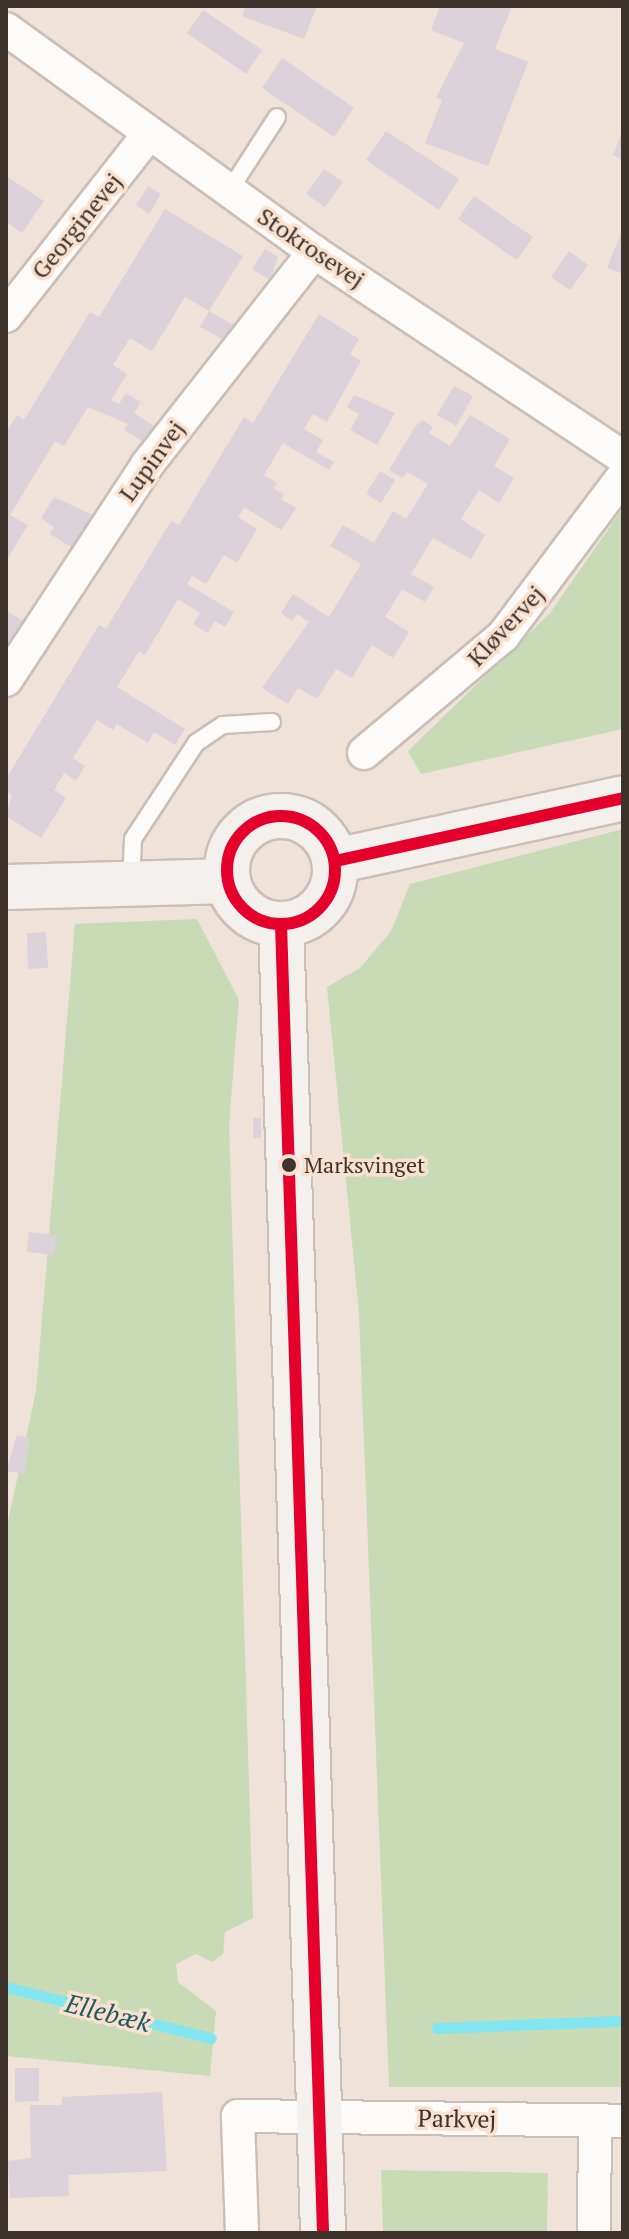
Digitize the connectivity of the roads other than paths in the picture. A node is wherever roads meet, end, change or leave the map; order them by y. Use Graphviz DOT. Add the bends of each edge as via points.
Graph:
graph roads {
  1 [pos="6,29"];
  2 [pos="277,117"];
  3 [pos="148,135"];
  4 [pos="229,191"];
  5 [pos="314,252"];
  6 [pos="6,316"];
  7 [pos="623,457"];
  8 [pos="623,476"];
  9 [pos="6,680"];
  10 [pos="272,722"];
  11 [pos="364,753"];
  12 [pos="623,798"];
  13 [pos="335,861"];
  14 [pos="228,881"];
  15 [pos="131,884"];
  16 [pos="6,887"];
  17 [pos="281,924"];
  18 [pos="320,2117"];
  19 [pos="609,2121"];
  20 [pos="242,2233"];
  21 [pos="323,2233"];
  22 [pos="594,2233"];
  1 -- 3 [label="street, Stokrosevej"];
  2 -- 4 [label="lane"];
  3 -- 4 [label="street, Stokrosevej"];
  3 -- 6 [label="street, Georginevej"];
  4 -- 5 [label="street, Stokrosevej"];
  5 -- 7 [label="street, Stokrosevej"];
  5 -- 9 [label="street, Lupinvej" via="147,465"];
  8 -- 11 [label="street, Kløvervej" via="503,636"];
  10 -- 15 [label="lane" via="223,725 196,743 133,839"];
  12 -- 13 [label="street"];
  13 -- 14 [label="street" via="329,844 309,824 267,818 252,824 231,849"];
  13 -- 17 [label="street" via="331,892 322,905 297,922"];
  14 -- 15 [label="street"];
  14 -- 17 [label="street" via="253,916"];
  15 -- 16 [label="street"];
  17 -- 18 [label="street"];
  18 -- 19 [label="street, Parkvej"];
  18 -- 20 [label="street, Parkvej" via="238,2116"];
  18 -- 21 [label="street"];
  19 -- 22 [label="street, Parkvej"];
}
